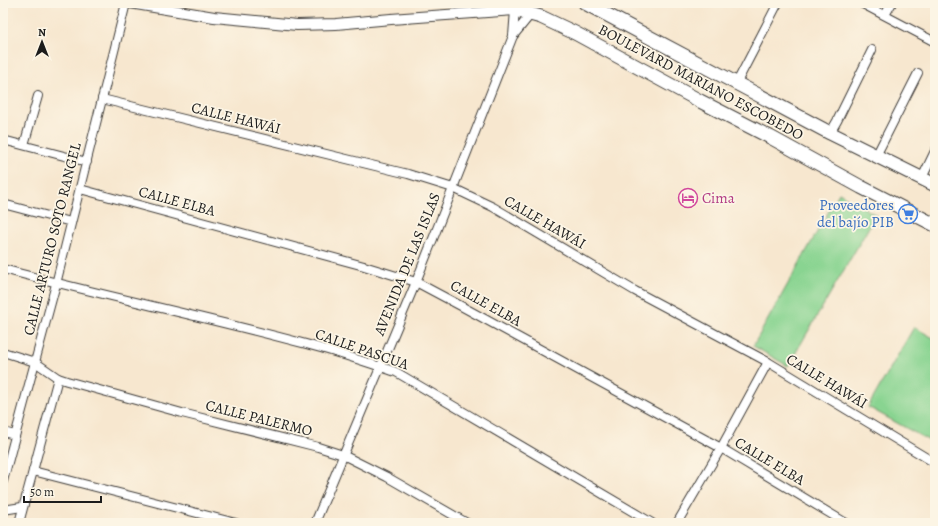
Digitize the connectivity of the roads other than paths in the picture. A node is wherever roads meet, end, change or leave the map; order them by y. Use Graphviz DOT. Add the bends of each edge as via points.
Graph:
graph roads {
  1 [pos="126,3"];
  2 [pos="130,3"];
  3 [pos="585,3"];
  4 [pos="778,3"];
  5 [pos="861,3"];
  6 [pos="892,3"];
  7 [pos="151,5"];
  8 [pos="515,7"];
  9 [pos="533,9"];
  10 [pos="885,15"];
  11 [pos="513,36"];
  12 [pos="935,42"];
  13 [pos="872,50"];
  14 [pos="918,73"];
  15 [pos="736,84"];
  16 [pos="38,96"];
  17 [pos="102,99"];
  18 [pos="830,133"];
  19 [pos="3,140"];
  20 [pos="24,145"];
  21 [pos="935,151"];
  22 [pos="876,156"];
  23 [pos="87,162"];
  24 [pos="922,178"];
  25 [pos="935,185"];
  26 [pos="453,188"];
  27 [pos="80,189"];
  28 [pos="3,204"];
  29 [pos="71,222"];
  30 [pos="935,225"];
  31 [pos="3,269"];
  32 [pos="416,282"];
  33 [pos="56,284"];
  34 [pos="3,352"];
  35 [pos="35,362"];
  36 [pos="768,362"];
  37 [pos="380,367"];
  38 [pos="58,378"];
  39 [pos="3,432"];
  40 [pos="14,435"];
  41 [pos="721,448"];
  42 [pos="342,455"];
  43 [pos="935,463"];
  44 [pos="33,471"];
  45 [pos="3,481"];
  46 [pos="22,507"];
  47 [pos="3,510"];
  48 [pos="19,523"];
  49 [pos="236,523"];
  50 [pos="315,523"];
  51 [pos="467,523"];
  52 [pos="652,523"];
  53 [pos="677,523"];
  54 [pos="846,523"];
  1 -- 17 [label="street, CALLE ARTURO SOTO RANGEL"];
  2 -- 7 [label="street, BOULEVARD MARIANO ESCOBEDO"];
  3 -- 15 [label="main road, BOULEVARD MARIANO ESCOBEDO"];
  4 -- 15 [label="street"];
  5 -- 10 [label="street"];
  6 -- 10 [label="street"];
  7 -- 8 [label="street, BOULEVARD MARIANO ESCOBEDO" via="214,17 297,25 336,24"];
  8 -- 9 [label="main road, BOULEVARD MARIANO ESCOBEDO"];
  8 -- 11 [label="street, AVENIDA DE LAS ISLAS"];
  9 -- 11 [label="street, AVENIDA DE LAS ISLAS"];
  9 -- 30 [label="main road, BOULEVARD MARIANO ESCOBEDO"];
  10 -- 12 [label="street"];
  11 -- 26 [label="street, AVENIDA DE LAS ISLAS"];
  13 -- 18 [label="street"];
  14 -- 22 [label="street"];
  15 -- 18 [label="main road, BOULEVARD MARIANO ESCOBEDO"];
  16 -- 20 [label="street"];
  17 -- 23 [label="street, CALLE ARTURO SOTO RANGEL"];
  17 -- 26 [label="street, CALLE HAWÁI" via="408,174"];
  18 -- 22 [label="main road, BOULEVARD MARIANO ESCOBEDO"];
  19 -- 20 [label="street"];
  20 -- 23 [label="street"];
  21 -- 24 [label="street"];
  22 -- 24 [label="main road, BOULEVARD MARIANO ESCOBEDO"];
  23 -- 27 [label="street, CALLE ARTURO SOTO RANGEL"];
  24 -- 25 [label="main road, BOULEVARD MARIANO ESCOBEDO"];
  26 -- 32 [label="street, AVENIDA DE LAS ISLAS"];
  26 -- 36 [label="street, CALLE HAWÁI" via="493,207 635,291"];
  27 -- 29 [label="street, CALLE ARTURO SOTO RANGEL"];
  27 -- 32 [label="street, CALLE ELBA"];
  28 -- 29 [label="street"];
  29 -- 33 [label="street, CALLE ARTURO SOTO RANGEL"];
  31 -- 33 [label="street"];
  32 -- 37 [label="street, AVENIDA DE LAS ISLAS"];
  32 -- 41 [label="street, CALLE ELBA"];
  33 -- 35 [label="street, CALLE ARTURO SOTO RANGEL"];
  33 -- 37 [label="street, CALLE PASCUA" via="306,344"];
  34 -- 35 [label="street"];
  35 -- 38 [label="street, CALLE PALERMO"];
  35 -- 40 [label="street, CALLE ARTURO SOTO RANGEL"];
  36 -- 41 [label="street"];
  36 -- 43 [label="street, CALLE HAWÁI"];
  37 -- 42 [label="street, AVENIDA DE LAS ISLAS"];
  37 -- 52 [label="street, CALLE PASCUA" via="396,372 423,387"];
  38 -- 42 [label="street, CALLE PALERMO"];
  38 -- 44 [label="street"];
  39 -- 40 [label="street"];
  40 -- 45 [label="street, CALLE ARTURO SOTO RANGEL"];
  41 -- 53 [label="street"];
  41 -- 54 [label="street, CALLE ELBA"];
  42 -- 50 [label="street, AVENIDA DE LAS ISLAS"];
  42 -- 51 [label="street, CALLE PALERMO" via="387,477"];
  44 -- 46 [label="street"];
  44 -- 49 [label="street"];
  46 -- 47 [label="street"];
  46 -- 48 [label="street"];
}
